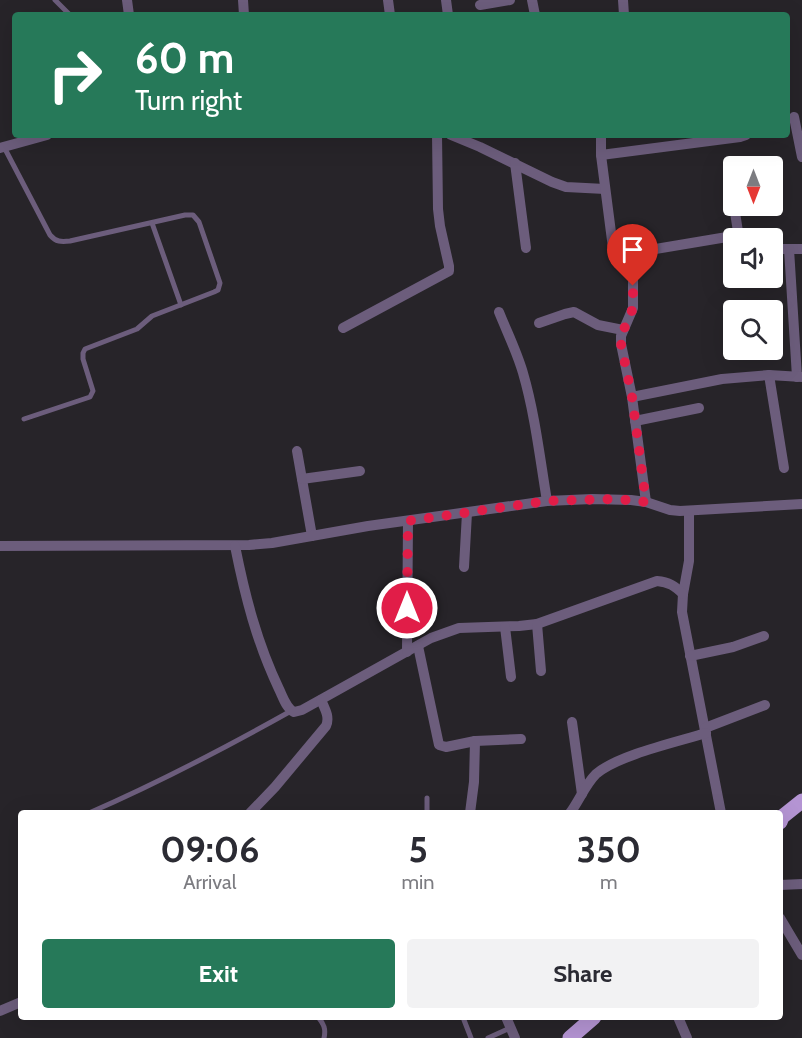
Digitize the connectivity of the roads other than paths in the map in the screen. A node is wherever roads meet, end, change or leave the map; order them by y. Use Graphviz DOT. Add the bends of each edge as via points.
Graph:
graph roads {
  1 [pos="55,0"];
  2 [pos="510,0"];
  3 [pos="480,7"];
  4 [pos="67,12"];
  5 [pos="794,117"];
  6 [pos="37,138"];
  7 [pos="437,138"];
  8 [pos="458,138"];
  9 [pos="601,138"];
  10 [pos="719,138"];
  11 [pos="698,139"];
  12 [pos="2,148"];
  13 [pos="601,155"];
  14 [pos="802,157"];
  15 [pos="515,163"];
  16 [pos="605,189"];
  17 [pos="152,223"];
  18 [pos="723,238"];
  19 [pos="526,248"];
  20 [pos="783,249"];
  21 [pos="789,249"];
  22 [pos="802,249"];
  23 [pos="633,253"];
  24 [pos="181,305"];
  25 [pos="499,312"];
  26 [pos="539,323"];
  27 [pos="343,328"];
  28 [pos="623,330"];
  29 [pos="769,375"];
  30 [pos="800,377"];
  31 [pos="632,397"];
  32 [pos="699,408"];
  33 [pos="24,419"];
  34 [pos="635,421"];
  35 [pos="297,451"];
  36 [pos="784,468"];
  37 [pos="360,471"];
  38 [pos="302,480"];
  39 [pos="547,501"];
  40 [pos="646,502"];
  41 [pos="802,504"];
  42 [pos="689,511"];
  43 [pos="467,513"];
  44 [pos="408,521"];
  45 [pos="312,536"];
  46 [pos="0,546"];
  47 [pos="235,546"];
  48 [pos="464,567"];
  49 [pos="683,594"];
  50 [pos="537,624"];
  51 [pos="505,627"];
  52 [pos="764,636"];
  53 [pos="418,646"];
  54 [pos="407,652"];
  55 [pos="690,656"];
  56 [pos="541,671"];
  57 [pos="511,677"];
  58 [pos="321,700"];
  59 [pos="765,705"];
  60 [pos="291,711"];
  61 [pos="572,722"];
  62 [pos="705,731"];
  63 [pos="521,739"];
  64 [pos="475,741"];
  65 [pos="582,794"];
  66 [pos="427,798"];
  67 [pos="802,801"];
  68 [pos="96,810"];
  69 [pos="253,810"];
  70 [pos="427,810"];
  71 [pos="470,810"];
  72 [pos="574,810"];
  73 [pos="721,810"];
  74 [pos="783,816"];
  75 [pos="802,884"];
  76 [pos="783,885"];
  77 [pos="783,923"];
  78 [pos="802,955"];
  79 [pos="18,1003"];
  80 [pos="0,1011"];
  81 [pos="321,1020"];
  82 [pos="464,1020"];
  83 [pos="591,1020"];
  84 [pos="679,1020"];
  85 [pos="512,1033"];
  86 [pos="578,1035"];
  87 [pos="324,1038"];
  88 [pos="471,1038"];
  89 [pos="488,1038"];
  90 [pos="687,1038"];
  1 -- 4 [label="lane"];
  2 -- 3 [label="street"];
  5 -- 14 [label="street"];
  6 -- 12 [label="street"];
  7 -- 27 [label="street" via="438,208 449,271"];
  8 -- 15 [label="street"];
  9 -- 13 [label="street"];
  10 -- 11 [label="street"];
  11 -- 13 [label="street"];
  12 -- 17 [label="lane" via="50,235 58,242"];
  13 -- 16 [label="street"];
  15 -- 16 [label="street" via="566,187"];
  15 -- 19 [label="street"];
  16 -- 23 [label="street" via="613,248 616,253"];
  17 -- 24 [label="lane"];
  17 -- 24 [label="lane" via="189,214 199,222 220,283 218,290"];
  18 -- 23 [label="street"];
  20 -- 21 [label="street"];
  21 -- 22 [label="street"];
  21 -- 30 [label="street"];
  23 -- 28 [label="street" via="633,308"];
  24 -- 33 [label="lane" via="152,315 138,329 85,349 83,359 93,391 90,397"];
  25 -- 39 [label="street" via="524,375"];
  26 -- 28 [label="street" via="574,312 598,325"];
  28 -- 31 [label="street" via="621,344"];
  29 -- 30 [label="street"];
  29 -- 31 [label="street" via="722,379"];
  29 -- 36 [label="street"];
  31 -- 34 [label="street"];
  32 -- 34 [label="street"];
  34 -- 40 [label="street"];
  35 -- 38 [label="street"];
  37 -- 38 [label="street"];
  38 -- 45 [label="street"];
  39 -- 40 [label="street"];
  39 -- 43 [label="street"];
  40 -- 42 [label="street"];
  41 -- 42 [label="street"];
  42 -- 49 [label="street" via="689,561"];
  43 -- 44 [label="street"];
  43 -- 48 [label="street"];
  44 -- 45 [label="street"];
  44 -- 54 [label="street"];
  45 -- 47 [label="street"];
  46 -- 47 [label="street"];
  47 -- 60 [label="street" via="255,629"];
  49 -- 50 [label="street" via="672,584 657,581"];
  49 -- 55 [label="street" via="682,612"];
  50 -- 51 [label="street"];
  50 -- 56 [label="street"];
  51 -- 53 [label="street" via="459,628"];
  51 -- 57 [label="street"];
  52 -- 55 [label="street"];
  53 -- 54 [label="street"];
  53 -- 64 [label="street" via="438,743 446,747"];
  54 -- 58 [label="street"];
  55 -- 62 [label="street"];
  58 -- 60 [label="street" via="297,712"];
  58 -- 69 [label="street" via="328,717 326,726"];
  59 -- 62 [label="street"];
  60 -- 68 [label="lane"];
  61 -- 65 [label="street"];
  62 -- 65 [label="street" via="620,760 596,774"];
  62 -- 73 [label="street"];
  63 -- 64 [label="street"];
  64 -- 71 [label="street"];
  65 -- 72 [label="street"];
  66 -- 70 [label="lane"];
  67 -- 74 [label="main road"];
  75 -- 76 [label="street"];
  77 -- 78 [label="street"];
  79 -- 80 [label="street"];
  81 -- 87 [label="lane"];
  82 -- 88 [label="lane"];
  83 -- 86 [label="main road"];
  84 -- 90 [label="street"];
  85 -- 89 [label="lane"];
}
